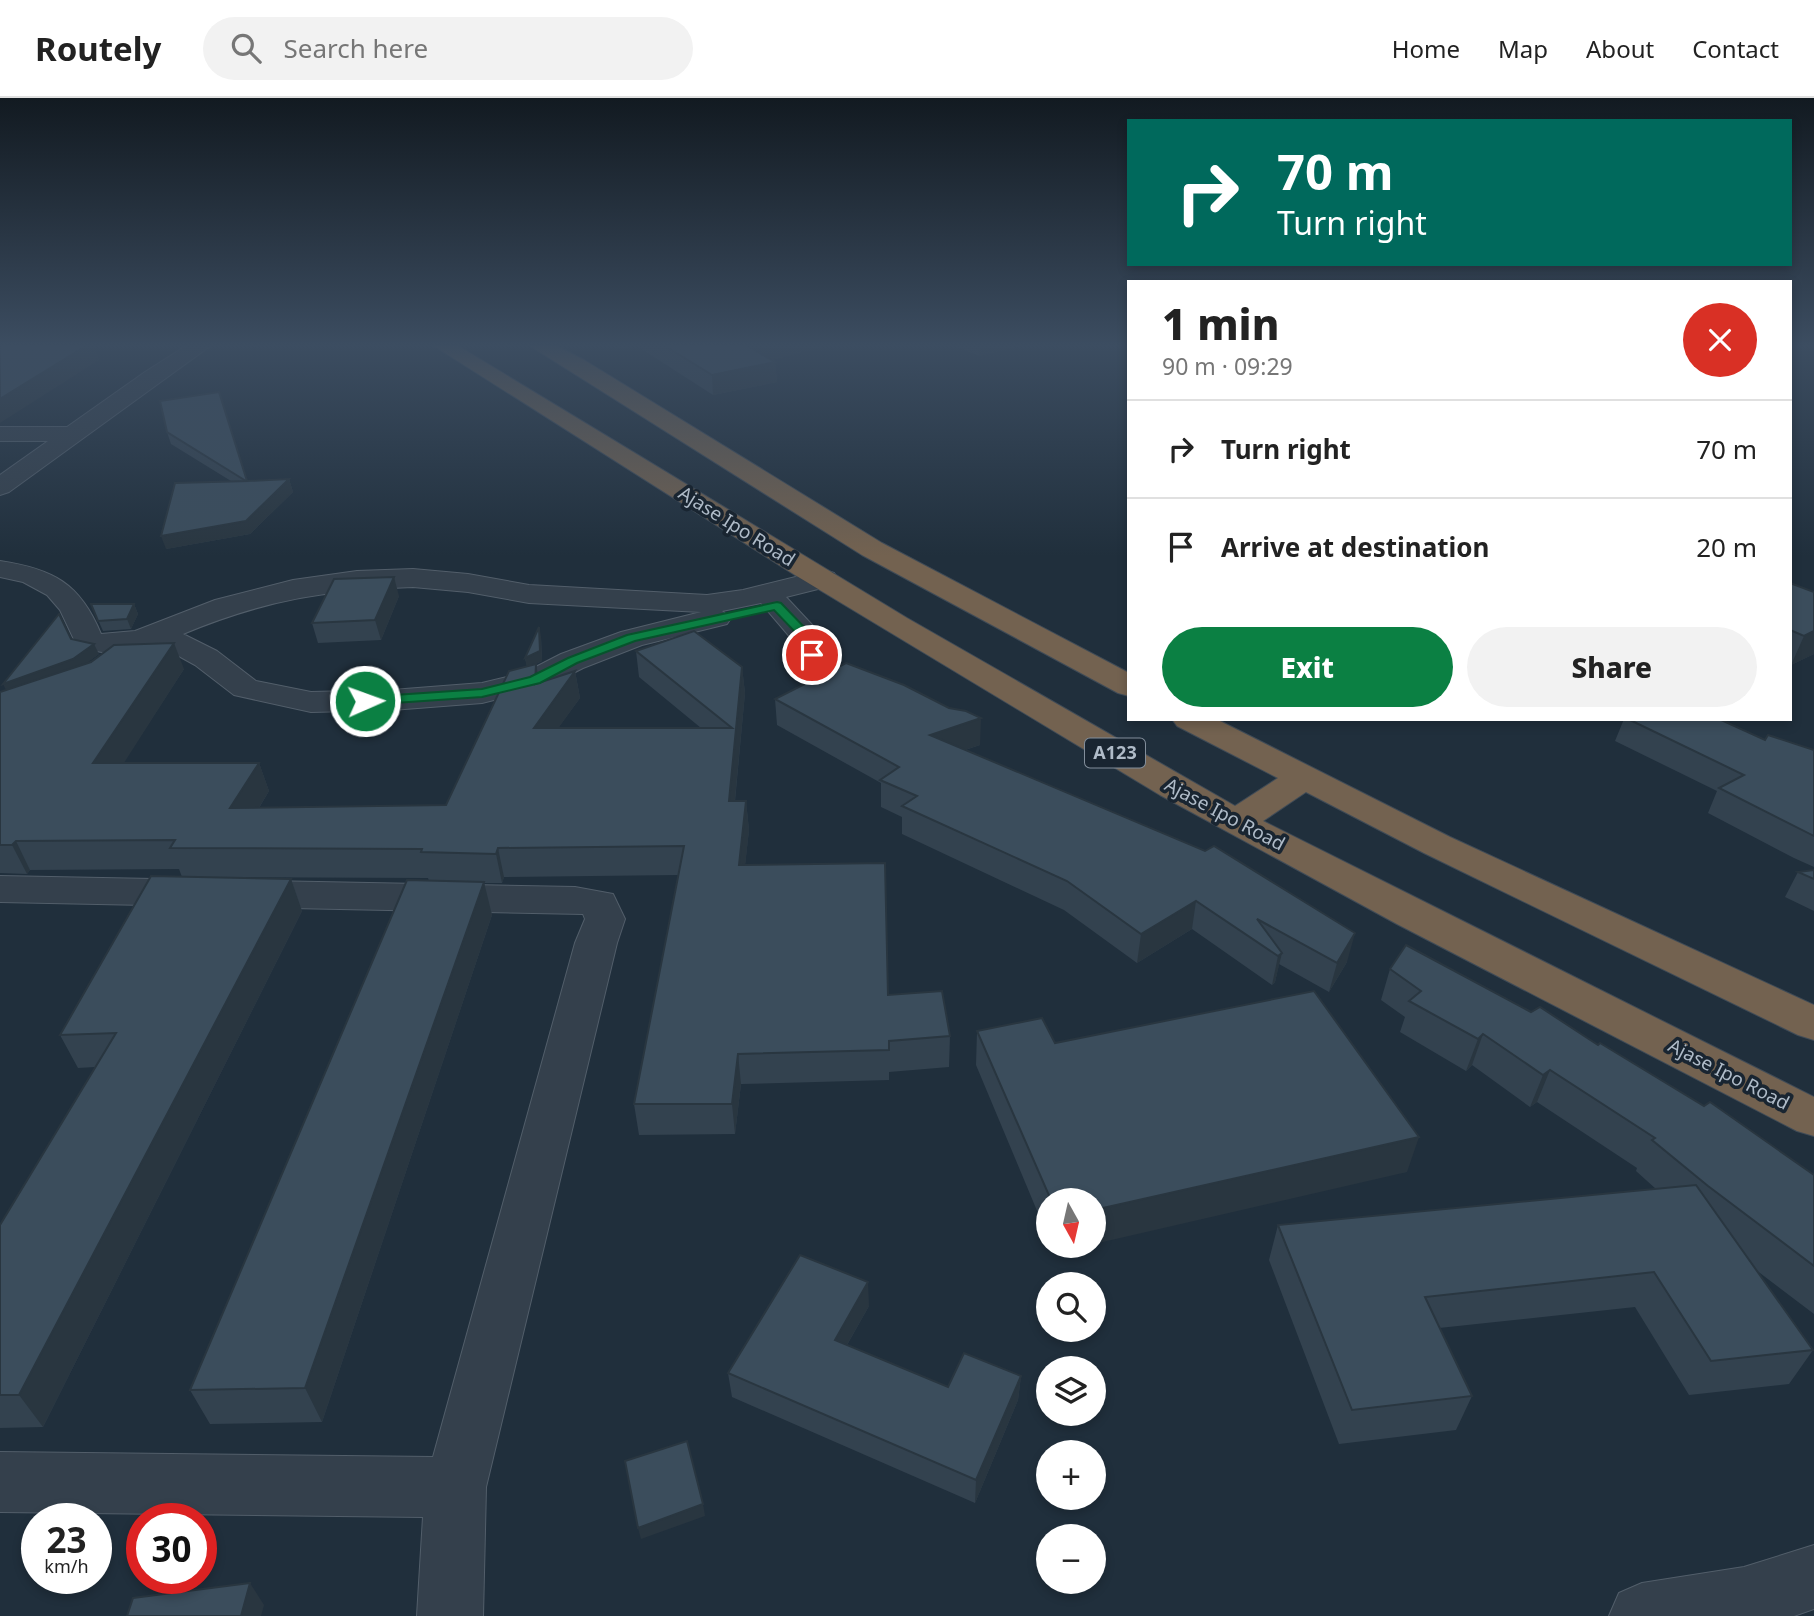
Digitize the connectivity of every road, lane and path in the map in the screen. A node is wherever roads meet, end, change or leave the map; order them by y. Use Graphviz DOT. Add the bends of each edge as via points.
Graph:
graph roads {
  1 [pos="98,415"];
  2 [pos="556,415"];
  3 [pos="658,415"];
  4 [pos="0,434"];
  5 [pos="72,434"];
  6 [pos="0,487"];
  7 [pos="0,569"];
  8 [pos="824,579"];
  9 [pos="773,600"];
  10 [pos="150,637"];
  11 [pos="100,671"];
  12 [pos="1127,685"];
  13 [pos="906,697"];
  14 [pos="1193,721"];
  15 [pos="1303,778"];
  16 [pos="1238,821"];
  17 [pos="0,889"];
  18 [pos="1814,1024"];
  19 [pos="1814,1118"];
  20 [pos="0,1482"];
  21 [pos="455,1488"];
  22 [pos="1814,1577"];
  23 [pos="1748,1608"];
  24 [pos="450,1616"];
  25 [pos="1642,1616"];
  1 -- 5 [label="street"];
  2 -- 8 [label="highway, Ajase Ipo Road / A123"];
  3 -- 12 [label="highway" via="872,549"];
  4 -- 5 [label="street"];
  5 -- 6 [label="street"];
  7 -- 10 [label="street" via="31,572 52,582 89,641 108,644"];
  8 -- 9 [label="street"];
  8 -- 16 [label="highway, Ajase Ipo Road / A123" via="982,676"];
  9 -- 10 [label="street" via="662,603 529,594 413,578 357,580 293,589 225,606"];
  9 -- 10 [label="street" via="632,638 535,680 482,693 392,701 312,702 245,688 205,658"];
  9 -- 13 [label="street" via="804,634 824,671"];
  10 -- 11 [label="street"];
  14 -- 15 [label="highway"];
  15 -- 16 [label="highway"];
  15 -- 18 [label="highway"];
  16 -- 19 [label="highway, Ajase Ipo Road / A123"];
  17 -- 21 [label="street" via="599,903 605,919"];
  20 -- 21 [label="street"];
  21 -- 24 [label="street"];
  22 -- 23 [label="street"];
  23 -- 25 [label="street"];
}
